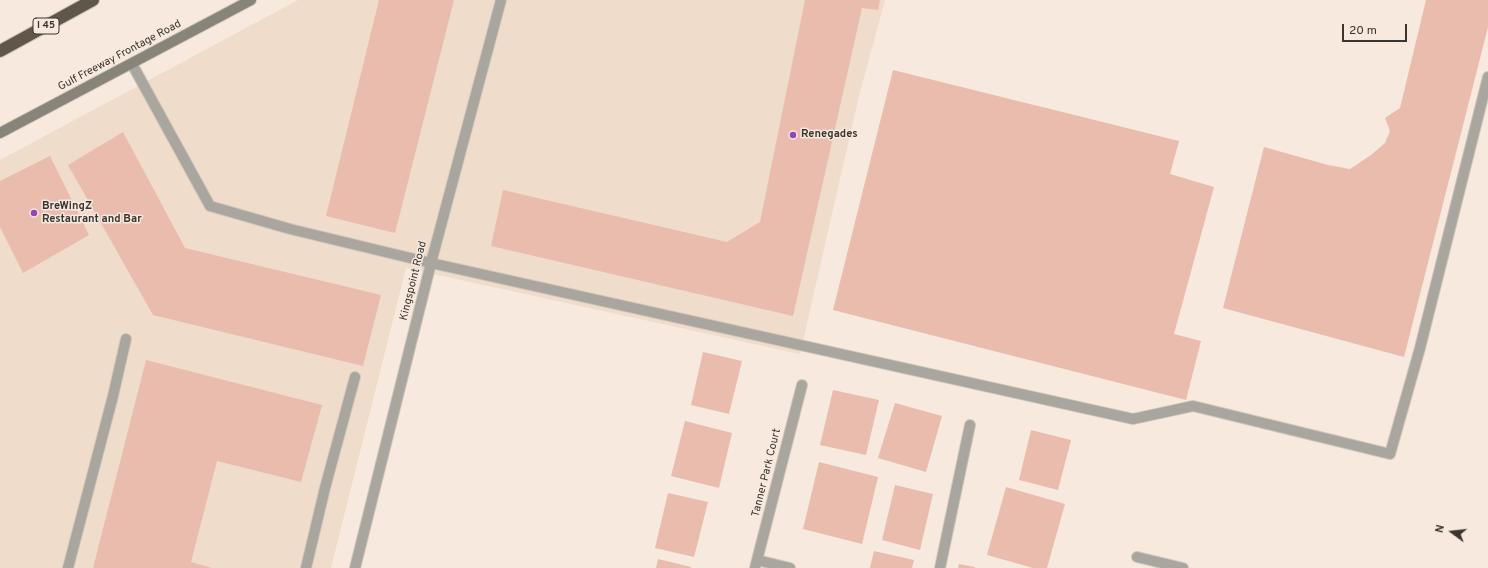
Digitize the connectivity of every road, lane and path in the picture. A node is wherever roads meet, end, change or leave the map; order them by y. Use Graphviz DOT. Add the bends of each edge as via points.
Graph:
graph roads {
  1 [pos="92,0"];
  2 [pos="251,0"];
  3 [pos="500,0"];
  4 [pos="0,51"];
  5 [pos="132,64"];
  6 [pos="1488,78"];
  7 [pos="0,133"];
  8 [pos="431,263"];
  9 [pos="126,339"];
  10 [pos="355,377"];
  11 [pos="802,384"];
  12 [pos="970,425"];
  13 [pos="1137,557"];
  14 [pos="756,564"];
  15 [pos="68,568"];
  16 [pos="306,568"];
  17 [pos="355,568"];
  18 [pos="790,568"];
  19 [pos="940,568"];
  20 [pos="1183,568"];
  1 -- 4 [label="highway, I 45"];
  2 -- 5 [label="main road, Gulf Freeway Frontage Road"];
  3 -- 8 [label="street, Kingspoint Road"];
  5 -- 7 [label="main road, Gulf Freeway Frontage Road"];
  5 -- 8 [label="street" via="210,206 290,229"];
  6 -- 8 [label="street" via="1420,348 1390,454 1193,406 1133,419"];
  8 -- 17 [label="street, Kingspoint Road"];
  9 -- 15 [label="street"];
  10 -- 16 [label="street"];
  11 -- 14 [label="street, Tanner Park Court"];
  12 -- 19 [label="street"];
  13 -- 20 [label="street"];
  14 -- 18 [label="street"];
}
